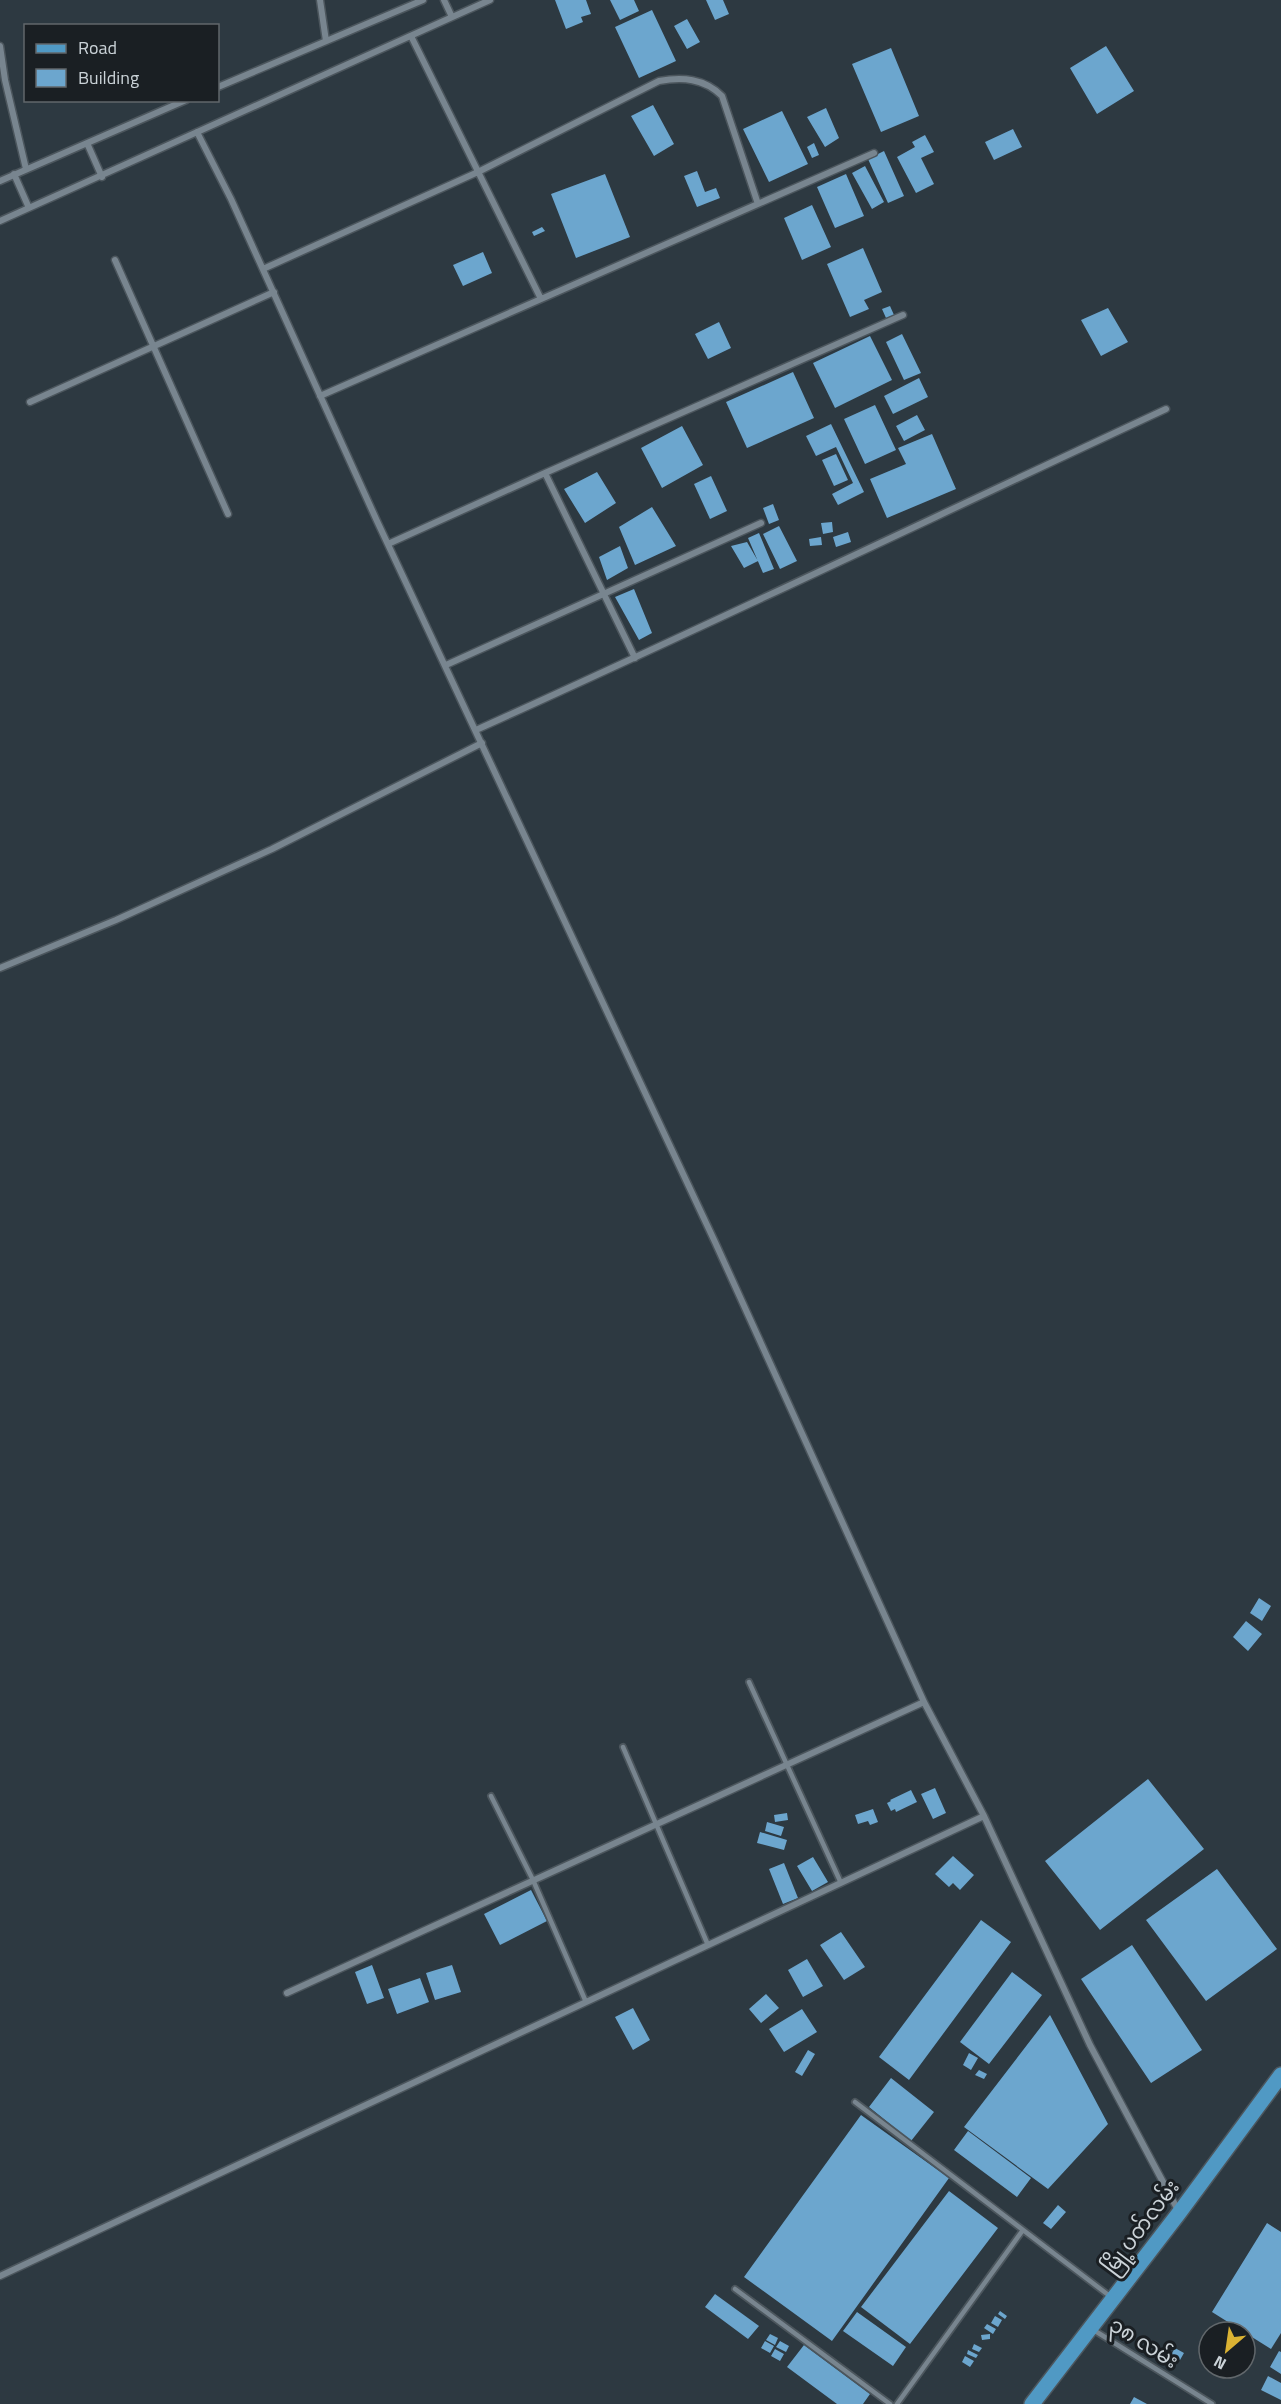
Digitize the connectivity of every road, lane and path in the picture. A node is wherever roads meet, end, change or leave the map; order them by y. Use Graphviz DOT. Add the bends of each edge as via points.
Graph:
graph roads {
  1 [pos="320,0"];
  2 [pos="423,0"];
  3 [pos="444,0"];
  4 [pos="490,0"];
  5 [pos="451,14"];
  6 [pos="411,36"];
  7 [pos="326,41"];
  8 [pos="0,46"];
  9 [pos="219,87"];
  10 [pos="181,102"];
  11 [pos="197,132"];
  12 [pos="87,143"];
  13 [pos="874,153"];
  14 [pos="26,169"];
  15 [pos="478,171"];
  16 [pos="14,174"];
  17 [pos="102,177"];
  18 [pos="0,181"];
  19 [pos="758,204"];
  20 [pos="29,208"];
  21 [pos="0,221"];
  22 [pos="115,260"];
  23 [pos="263,269"];
  24 [pos="274,292"];
  25 [pos="541,299"];
  26 [pos="903,315"];
  27 [pos="154,346"];
  28 [pos="320,396"];
  29 [pos="30,402"];
  30 [pos="1166,409"];
  31 [pos="545,472"];
  32 [pos="228,514"];
  33 [pos="761,523"];
  34 [pos="388,544"];
  35 [pos="604,594"];
  36 [pos="635,658"];
  37 [pos="446,665"];
  38 [pos="476,730"];
  39 [pos="482,743"];
  40 [pos="0,968"];
  41 [pos="749,1683"];
  42 [pos="924,1702"];
  43 [pos="623,1747"];
  44 [pos="786,1765"];
  45 [pos="491,1796"];
  46 [pos="984,1816"];
  47 [pos="657,1824"];
  48 [pos="533,1881"];
  49 [pos="841,1883"];
  50 [pos="708,1945"];
  51 [pos="287,1993"];
  52 [pos="586,2002"];
  53 [pos="1281,2075"];
  54 [pos="855,2102"];
  55 [pos="1179,2213"];
  56 [pos="1023,2230"];
  57 [pos="0,2276"];
  58 [pos="735,2289"];
  59 [pos="1113,2299"];
  60 [pos="1090,2328"];
  61 [pos="890,2404"];
  62 [pos="897,2404"];
  63 [pos="1032,2404"];
  64 [pos="1212,2404"];
  1 -- 7 [label="street"];
  2 -- 7 [label="street"];
  3 -- 5 [label="street"];
  4 -- 5 [label="street"];
  5 -- 6 [label="street"];
  6 -- 11 [label="street"];
  6 -- 15 [label="street"];
  7 -- 9 [label="street"];
  8 -- 14 [label="street"];
  10 -- 12 [label="street"];
  11 -- 17 [label="street"];
  11 -- 23 [label="street"];
  12 -- 14 [label="street"];
  12 -- 17 [label="street"];
  13 -- 19 [label="street"];
  14 -- 16 [label="street"];
  15 -- 19 [label="street" via="659,81 680,78 712,86 722,96"];
  15 -- 23 [label="street"];
  15 -- 25 [label="street"];
  16 -- 18 [label="street"];
  16 -- 20 [label="street"];
  17 -- 20 [label="street"];
  19 -- 25 [label="street"];
  20 -- 21 [label="street"];
  22 -- 27 [label="street"];
  23 -- 24 [label="street"];
  24 -- 27 [label="street"];
  24 -- 28 [label="street"];
  25 -- 28 [label="street"];
  26 -- 31 [label="street"];
  27 -- 29 [label="street"];
  27 -- 32 [label="street"];
  28 -- 34 [label="street"];
  30 -- 36 [label="street"];
  31 -- 34 [label="street"];
  31 -- 35 [label="street"];
  33 -- 35 [label="street"];
  34 -- 37 [label="street"];
  35 -- 36 [label="street"];
  35 -- 37 [label="street"];
  36 -- 38 [label="street"];
  37 -- 38 [label="street"];
  38 -- 39 [label="street"];
  39 -- 40 [label="street" via="272,849"];
  39 -- 42 [label="street"];
  41 -- 44 [label="lane"];
  42 -- 44 [label="street"];
  42 -- 46 [label="street"];
  43 -- 47 [label="lane"];
  44 -- 47 [label="street"];
  44 -- 49 [label="lane"];
  45 -- 48 [label="lane"];
  46 -- 49 [label="street"];
  46 -- 55 [label="street" via="1090,2045"];
  47 -- 48 [label="street"];
  47 -- 50 [label="lane"];
  48 -- 51 [label="street"];
  48 -- 52 [label="lane"];
  49 -- 50 [label="street"];
  50 -- 52 [label="street"];
  52 -- 57 [label="street"];
  53 -- 55 [label="main road, မြို့ပတ်လမ်း"];
  54 -- 56 [label="lane"];
  55 -- 59 [label="main road, မြို့ပတ်လမ်း"];
  56 -- 59 [label="lane"];
  56 -- 62 [label="lane"];
  58 -- 61 [label="lane"];
  59 -- 60 [label="main road, မြို့ပတ်လမ်း"];
  60 -- 63 [label="main road, မြို့ပတ်လမ်း"];
  60 -- 64 [label="lane, ၃၈ လမ်း"];
}
